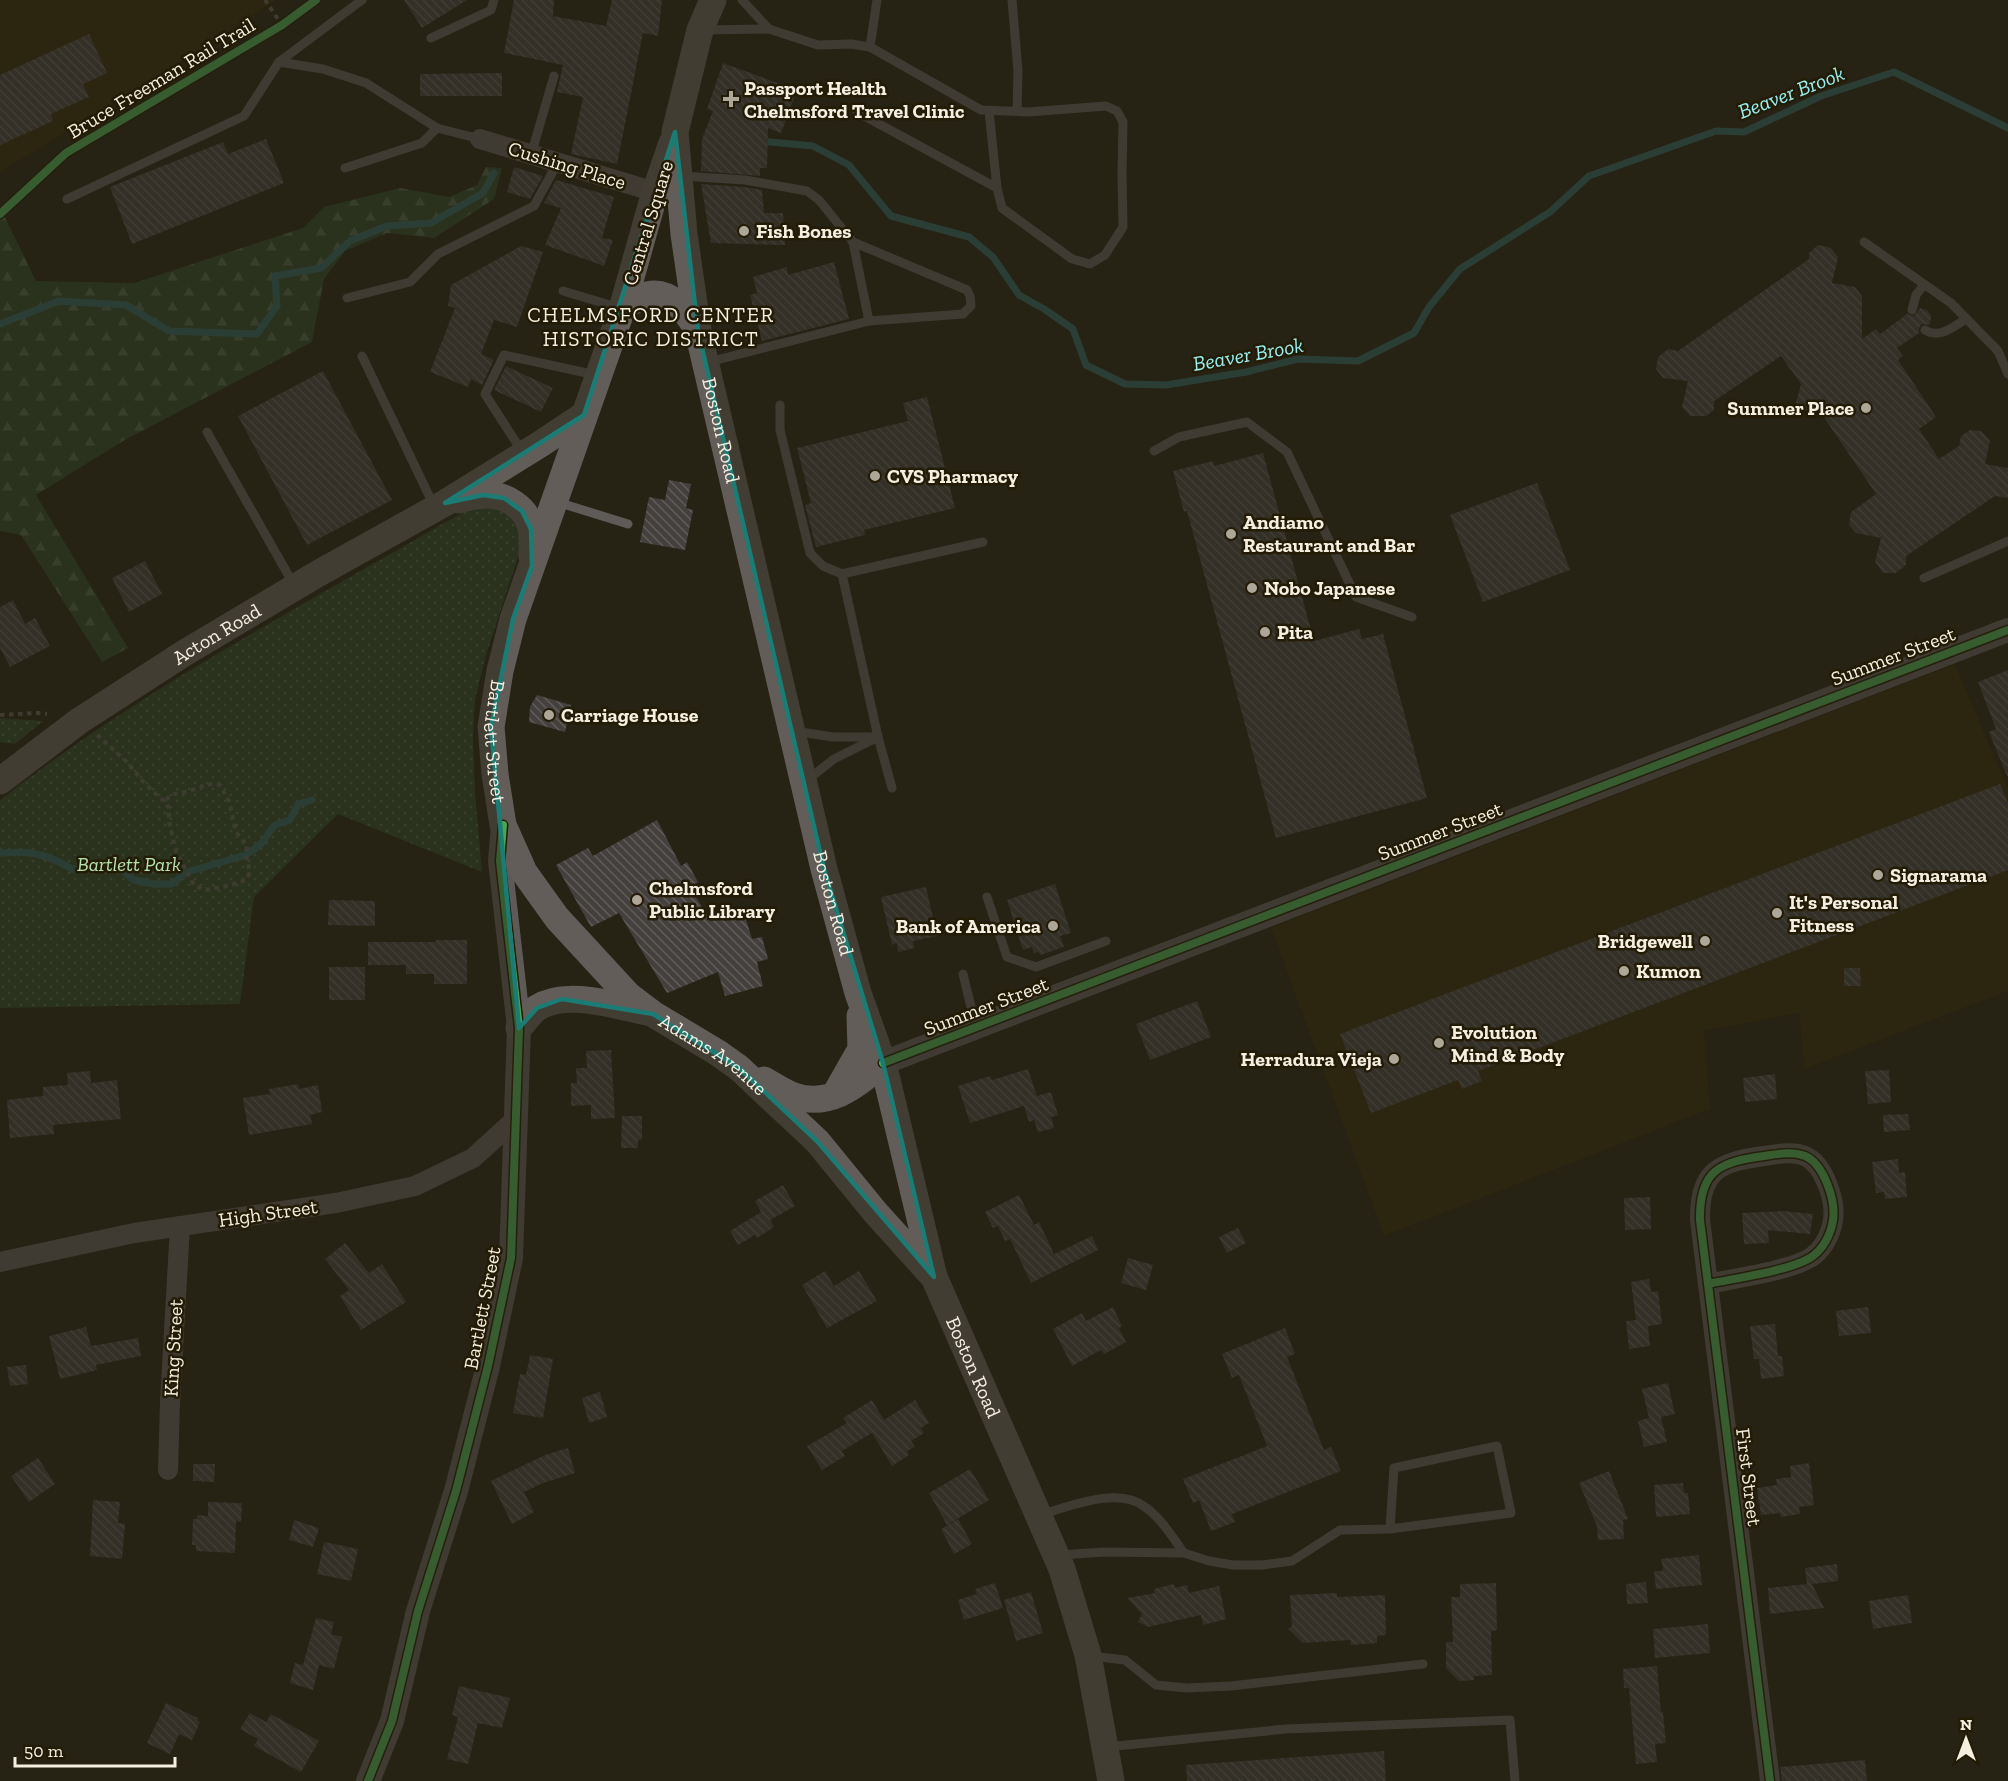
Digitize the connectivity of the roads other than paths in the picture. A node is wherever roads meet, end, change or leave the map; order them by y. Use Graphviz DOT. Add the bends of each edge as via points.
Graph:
graph roads {
  1 [pos="363,0"];
  2 [pos="494,0"];
  3 [pos="695,0"];
  4 [pos="713,0"];
  5 [pos="742,0"];
  6 [pos="877,0"];
  7 [pos="1012,0"];
  8 [pos="769,29"];
  9 [pos="700,30"];
  10 [pos="430,38"];
  11 [pos="870,47"];
  12 [pos="279,62"];
  13 [pos="554,76"];
  14 [pos="989,111"];
  15 [pos="1017,111"];
  16 [pos="857,112"];
  17 [pos="437,128"];
  18 [pos="675,132"];
  19 [pos="480,139"];
  20 [pos="531,154"];
  21 [pos="558,162"];
  22 [pos="345,168"];
  23 [pos="679,176"];
  24 [pos="997,188"];
  25 [pos="655,192"];
  26 [pos="67,199"];
  27 [pos="853,242"];
  28 [pos="1864,242"];
  29 [pos="1924,285"];
  30 [pos="562,291"];
  31 [pos="347,298"];
  32 [pos="622,309"];
  33 [pos="1912,310"];
  34 [pos="1966,319"];
  35 [pos="869,321"];
  36 [pos="1925,330"];
  37 [pos="699,331"];
  38 [pos="362,356"];
  39 [pos="706,363"];
  40 [pos="2008,374"];
  41 [pos="598,376"];
  42 [pos="780,405"];
  43 [pos="584,415"];
  44 [pos="207,432"];
  45 [pos="1154,451"];
  46 [pos="524,454"];
  47 [pos="555,501"];
  48 [pos="440,506"];
  49 [pos="628,524"];
  50 [pos="983,542"];
  51 [pos="2008,542"];
  52 [pos="532,566"];
  53 [pos="842,574"];
  54 [pos="1923,578"];
  55 [pos="296,587"];
  56 [pos="1412,617"];
  57 [pos="2008,630"];
  58 [pos="791,730"];
  59 [pos="878,737"];
  60 [pos="0,781"];
  61 [pos="804,783"];
  62 [pos="892,788"];
  63 [pos="503,825"];
  64 [pos="987,897"];
  65 [pos="1106,941"];
  66 [pos="963,974"];
  67 [pos="858,993"];
  68 [pos="653,1014"];
  69 [pos="976,1027"];
  70 [pos="519,1028"];
  71 [pos="883,1063"];
  72 [pos="739,1068"];
  73 [pos="833,1097"];
  74 [pos="517,1118"];
  75 [pos="180,1226"];
  76 [pos="0,1262"];
  77 [pos="934,1277"];
  78 [pos="1708,1284"];
  79 [pos="168,1470"];
  80 [pos="1038,1515"];
  81 [pos="1390,1529"];
  82 [pos="1184,1553"];
  83 [pos="1056,1556"];
  84 [pos="1088,1655"];
  85 [pos="1423,1664"];
  86 [pos="1105,1747"];
  87 [pos="368,1781"];
  88 [pos="1111,1781"];
  89 [pos="1515,1781"];
  90 [pos="1770,1781"];
  1 -- 12 [label="lane"];
  2 -- 10 [label="lane" via="491,10"];
  3 -- 9 [label="main road"];
  4 -- 9 [label="main road, Boston Road"];
  5 -- 8 [label="lane"];
  6 -- 11 [label="lane"];
  7 -- 15 [label="lane"];
  8 -- 9 [label="lane"];
  8 -- 11 [label="lane" via="818,45"];
  9 -- 18 [label="main road, Boston Road"];
  11 -- 14 [label="lane"];
  12 -- 17 [label="lane" via="323,69 366,83"];
  12 -- 26 [label="lane" via="244,116"];
  13 -- 20 [label="lane"];
  14 -- 15 [label="lane"];
  14 -- 24 [label="lane"];
  15 -- 24 [label="lane" via="1106,106 1117,111 1123,122 1123,227 1105,255 1090,264 1072,259 1002,208"];
  16 -- 24 [label="lane"];
  17 -- 19 [label="lane"];
  17 -- 22 [label="lane" via="422,143"];
  18 -- 23 [label="main road, Boston Road"];
  18 -- 25 [label="main road, Central Square"];
  19 -- 20 [label="street, Cushing Place"];
  20 -- 21 [label="street, Cushing Place"];
  21 -- 25 [label="street, Cushing Place"];
  21 -- 31 [label="lane" via="534,206 438,254 410,282"];
  23 -- 27 [label="lane" via="745,180 807,191"];
  23 -- 37 [label="main road, Boston Road"];
  25 -- 32 [label="main road, Central Square"];
  27 -- 35 [label="lane"];
  27 -- 35 [label="lane" via="967,290 972,306 963,314"];
  28 -- 29 [label="lane"];
  29 -- 33 [label="lane"];
  29 -- 34 [label="lane"];
  30 -- 32 [label="lane"];
  32 -- 37 [label="main road" via="645,295 657,294 686,311"];
  32 -- 41 [label="main road, Central Square"];
  34 -- 36 [label="lane" via="1942,333"];
  34 -- 40 [label="lane" via="1998,351"];
  35 -- 39 [label="lane"];
  37 -- 39 [label="main road, Boston Road"];
  38 -- 48 [label="lane"];
  39 -- 58 [label="main road, Boston Road"];
  41 -- 43 [label="main road, Central Square"];
  41 -- 46 [label="lane" via="504,355 485,394"];
  42 -- 53 [label="lane" via="780,430 810,553 823,566"];
  43 -- 46 [label="main road, Acton Road"];
  43 -- 47 [label="main road, Bartlett Street"];
  44 -- 55 [label="lane"];
  45 -- 56 [label="lane" via="1179,437 1247,422 1287,452 1356,597"];
  46 -- 48 [label="main road, Acton Road"];
  47 -- 49 [label="lane"];
  47 -- 52 [label="main road, Bartlett Street"];
  48 -- 52 [label="main road, Acton Road" via="483,495 514,503 531,529"];
  48 -- 55 [label="main road, Acton Road"];
  50 -- 53 [label="lane"];
  51 -- 54 [label="lane"];
  52 -- 63 [label="main road, Bartlett Street" via="513,619 491,727"];
  53 -- 59 [label="lane"];
  55 -- 60 [label="main road, Acton Road" via="79,721"];
  57 -- 69 [label="street, Summer Street"];
  58 -- 59 [label="lane" via="833,737"];
  58 -- 61 [label="main road, Boston Road"];
  59 -- 61 [label="lane" via="834,759"];
  59 -- 62 [label="lane"];
  61 -- 67 [label="main road, Boston Road"];
  63 -- 68 [label="main road, Adams Avenue" via="524,872 557,918 628,996"];
  63 -- 70 [label="street, Bartlett Street" via="500,861"];
  64 -- 65 [label="lane" via="1007,957 1036,967"];
  66 -- 69 [label="lane"];
  67 -- 71 [label="main road, Boston Road"];
  67 -- 73 [label="main road" via="861,1049"];
  68 -- 70 [label="main road" via="562,999 537,1008"];
  68 -- 72 [label="main road, Adams Avenue"];
  69 -- 71 [label="street, Summer Street"];
  70 -- 74 [label="street, Bartlett Street"];
  71 -- 73 [label="main road" via="850,1090"];
  71 -- 77 [label="main road, Boston Road"];
  72 -- 73 [label="main road" via="793,1096 815,1100"];
  72 -- 77 [label="main road, Adams Avenue" via="817,1141"];
  74 -- 75 [label="street, High Street" via="473,1158 416,1186 336,1203"];
  74 -- 87 [label="street, Bartlett Street" via="511,1258 488,1366 456,1491 418,1611 392,1721"];
  75 -- 76 [label="street, High Street"];
  75 -- 79 [label="street, King Street"];
  77 -- 80 [label="main road, Boston Road"];
  78 -- 78 [label="street, First Street" via="1700,1207 1708,1179 1735,1160 1788,1152 1814,1161 1828,1183 1834,1217 1822,1247 1812,1257 1794,1265"];
  78 -- 90 [label="street, First Street"];
  80 -- 82 [label="lane" via="1091,1501 1131,1499 1146,1507"];
  80 -- 83 [label="main road, Boston Road"];
  81 -- 81 [label="lane" via="1511,1513 1497,1446 1394,1468"];
  81 -- 82 [label="lane" via="1340,1530 1292,1562 1233,1565"];
  82 -- 83 [label="lane"];
  83 -- 84 [label="main road, Boston Road"];
  84 -- 85 [label="lane" via="1125,1660 1156,1685 1187,1688"];
  84 -- 86 [label="main road, Boston Road"];
  86 -- 88 [label="main road, Boston Road"];
  86 -- 89 [label="lane" via="1286,1729 1510,1720"];
}
